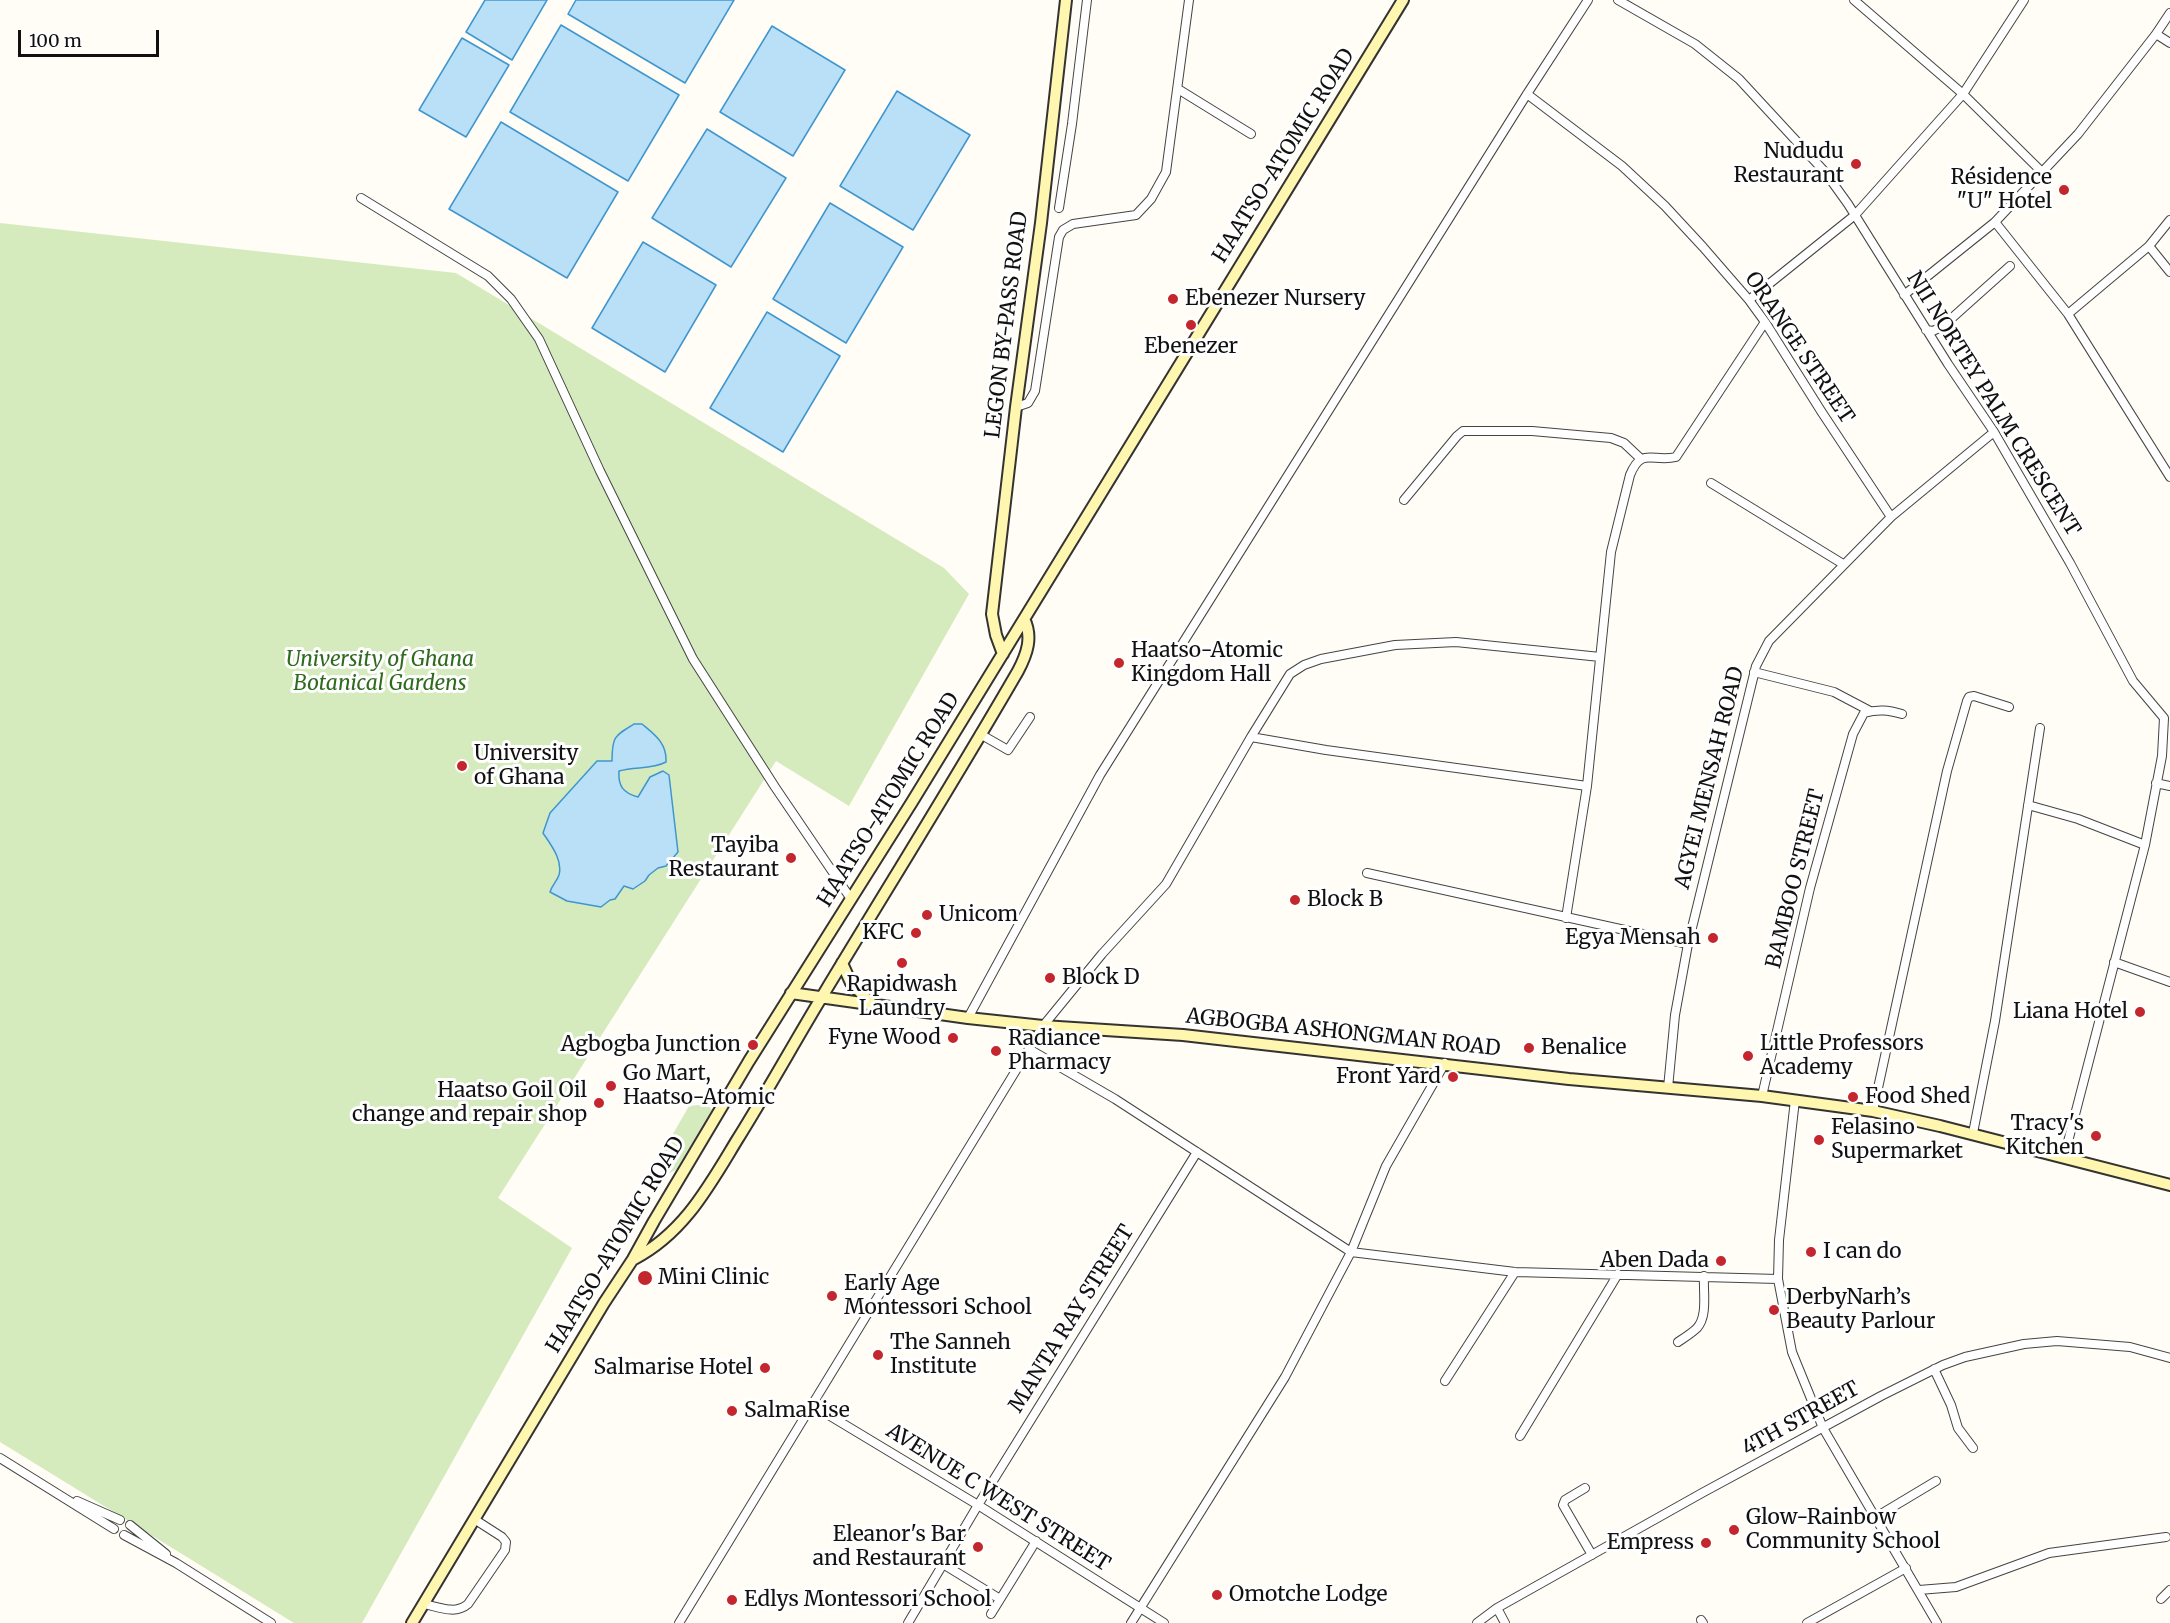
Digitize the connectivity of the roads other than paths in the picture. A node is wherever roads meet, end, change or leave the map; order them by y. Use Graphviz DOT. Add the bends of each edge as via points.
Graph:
graph roads {
  1 [pos="1066,0"];
  2 [pos="1088,0"];
  3 [pos="1189,0"];
  4 [pos="1403,0"];
  5 [pos="1588,0"];
  6 [pos="1618,0"];
  7 [pos="1854,0"];
  8 [pos="2024,0"];
  9 [pos="2170,13"];
  10 [pos="2156,34"];
  11 [pos="2170,44"];
  12 [pos="1178,90"];
  13 [pos="1527,93"];
  14 [pos="1963,94"];
  15 [pos="1251,134"];
  16 [pos="2042,172"];
  17 [pos="361,198"];
  18 [pos="1059,208"];
  19 [pos="1854,215"];
  20 [pos="2170,220"];
  21 [pos="1995,222"];
  22 [pos="2149,246"];
  23 [pos="2010,266"];
  24 [pos="2170,273"];
  25 [pos="1904,295"];
  26 [pos="1749,300"];
  27 [pos="2068,314"];
  28 [pos="1765,322"];
  29 [pos="1926,330"];
  30 [pos="1016,407"];
  31 [pos="1994,432"];
  32 [pos="1641,459"];
  33 [pos="2170,477"];
  34 [pos="1711,483"];
  35 [pos="1404,500"];
  36 [pos="1891,517"];
  37 [pos="1843,564"];
  38 [pos="1024,619"];
  39 [pos="1003,654"];
  40 [pos="1600,657"];
  41 [pos="1754,672"];
  42 [pos="2009,707"];
  43 [pos="1870,711"];
  44 [pos="1902,714"];
  45 [pos="1030,717"];
  46 [pos="2167,717"];
  47 [pos="2040,728"];
  48 [pos="980,734"];
  49 [pos="1251,737"];
  50 [pos="2156,783"];
  51 [pos="1587,786"];
  52 [pos="2170,786"];
  53 [pos="2028,805"];
  54 [pos="2145,845"];
  55 [pos="1367,873"];
  56 [pos="851,899"];
  57 [pos="1566,918"];
  58 [pos="1688,944"];
  59 [pos="2114,962"];
  60 [pos="842,963"];
  61 [pos="2170,982"];
  62 [pos="791,993"];
  63 [pos="821,998"];
  64 [pos="873,1005"];
  65 [pos="968,1018"];
  66 [pos="1043,1026"];
  67 [pos="1029,1049"];
  68 [pos="1445,1063"];
  69 [pos="1668,1088"];
  70 [pos="1762,1096"];
  71 [pos="1795,1100"];
  72 [pos="1873,1111"];
  73 [pos="1973,1133"];
  74 [pos="1197,1152"];
  75 [pos="2064,1157"];
  76 [pos="2170,1185"];
  77 [pos="1351,1252"];
  78 [pos="633,1259"];
  79 [pos="1515,1272"];
  80 [pos="1618,1274"];
  81 [pos="1704,1276"];
  82 [pos="1778,1278"];
  83 [pos="1678,1342"];
  84 [pos="2170,1358"];
  85 [pos="1934,1369"];
  86 [pos="1445,1381"];
  87 [pos="812,1405"];
  88 [pos="1823,1428"];
  89 [pos="1520,1436"];
  90 [pos="1973,1448"];
  91 [pos="0,1458"];
  92 [pos="1936,1481"];
  93 [pos="1585,1488"];
  94 [pos="56,1492"];
  95 [pos="978,1504"];
  96 [pos="1876,1517"];
  97 [pos="474,1519"];
  98 [pos="120,1520"];
  99 [pos="130,1525"];
  100 [pos="114,1529"];
  101 [pos="124,1535"];
  102 [pos="2166,1537"];
  103 [pos="1036,1541"];
  104 [pos="1592,1555"];
  105 [pos="176,1563"];
  106 [pos="943,1564"];
  107 [pos="1906,1568"];
  108 [pos="1919,1590"];
  109 [pos="2170,1590"];
  110 [pos="1000,1599"];
  111 [pos="2161,1599"];
  112 [pos="423,1604"];
  113 [pos="1141,1608"];
  114 [pos="1497,1608"];
  115 [pos="991,1614"];
  116 [pos="271,1623"];
  117 [pos="412,1623"];
  118 [pos="679,1623"];
  119 [pos="908,1623"];
  120 [pos="1131,1623"];
  121 [pos="1164,1623"];
  122 [pos="1477,1623"];
  123 [pos="1506,1623"];
  124 [pos="1807,1623"];
  125 [pos="1937,1623"];
  1 -- 30 [label="street, LEGON BY-PASS ROAD"];
  2 -- 18 [label="street"];
  3 -- 12 [label="street"];
  4 -- 38 [label="street, HAATSO-ATOMIC ROAD"];
  5 -- 13 [label="street"];
  6 -- 19 [label="street, NII NORTEY PALM CRESCENT" via="1695,44 1739,79 1825,172"];
  7 -- 14 [label="street"];
  8 -- 14 [label="street"];
  9 -- 10 [label="street"];
  10 -- 11 [label="street"];
  10 -- 16 [label="street" via="2078,134"];
  12 -- 15 [label="street"];
  12 -- 30 [label="street" via="1166,172 1151,199 1136,215 1073,224 1059,237 1035,391 1028,403"];
  13 -- 26 [label="street, ORANGE STREET" via="1622,166 1703,247"];
  13 -- 65 [label="street" via="1100,776"];
  14 -- 16 [label="street"];
  14 -- 19 [label="street"];
  16 -- 21 [label="street"];
  17 -- 56 [label="street" via="488,276 539,339 693,659"];
  19 -- 25 [label="street, NII NORTEY PALM CRESCENT"];
  19 -- 26 [label="street"];
  20 -- 22 [label="street"];
  21 -- 25 [label="street"];
  21 -- 27 [label="street"];
  22 -- 24 [label="street"];
  22 -- 27 [label="street"];
  23 -- 29 [label="street" via="1943,326"];
  25 -- 29 [label="street, NII NORTEY PALM CRESCENT"];
  26 -- 28 [label="street, ORANGE STREET"];
  27 -- 33 [label="street"];
  28 -- 32 [label="street" via="1676,458"];
  28 -- 36 [label="street, ORANGE STREET"];
  29 -- 31 [label="street, NII NORTEY PALM CRESCENT"];
  30 -- 39 [label="street, LEGON BY-PASS ROAD" via="992,614"];
  31 -- 36 [label="street, AGYEI MENSAH ROAD"];
  31 -- 46 [label="street, NII NORTEY PALM CRESCENT" via="2133,681"];
  32 -- 35 [label="street" via="1624,443 1611,438 1532,431 1463,432"];
  32 -- 40 [label="street" via="1630,475 1611,552"];
  34 -- 37 [label="street"];
  36 -- 37 [label="street, AGYEI MENSAH ROAD"];
  37 -- 41 [label="street, AGYEI MENSAH ROAD" via="1769,641"];
  38 -- 39 [label="street, HAATSO-ATOMIC ROAD"];
  38 -- 48 [label="street" via="1029,628 1025,657"];
  39 -- 56 [label="street, HAATSO-ATOMIC ROAD"];
  40 -- 49 [label="street" via="1456,642 1395,645 1321,659 1290,674"];
  40 -- 51 [label="street"];
  41 -- 43 [label="street" via="1834,692"];
  41 -- 58 [label="street, AGYEI MENSAH ROAD"];
  42 -- 72 [label="street" via="1974,696 1966,701 1947,771"];
  43 -- 44 [label="street"];
  43 -- 70 [label="street, BAMBOO STREET" via="1858,722 1810,888"];
  45 -- 48 [label="street" via="1008,750"];
  46 -- 50 [label="street, NII NORTEY PALM CRESCENT"];
  47 -- 53 [label="street"];
  48 -- 60 [label="street"];
  49 -- 51 [label="street"];
  49 -- 66 [label="street" via="1166,884"];
  50 -- 52 [label="street"];
  50 -- 54 [label="street, NII NORTEY PALM CRESCENT"];
  51 -- 57 [label="street"];
  53 -- 54 [label="street"];
  53 -- 73 [label="street" via="1995,1021"];
  54 -- 59 [label="street, NII NORTEY PALM CRESCENT"];
  55 -- 57 [label="street"];
  56 -- 62 [label="street, HAATSO-ATOMIC ROAD"];
  57 -- 58 [label="street"];
  58 -- 69 [label="street, AGYEI MENSAH ROAD" via="1675,1015"];
  59 -- 61 [label="street"];
  59 -- 75 [label="street, NII NORTEY PALM CRESCENT"];
  60 -- 63 [label="street"];
  60 -- 64 [label="street" via="851,983"];
  62 -- 63 [label="street, AGBOGBA ASHONGMAN ROAD"];
  62 -- 78 [label="street, HAATSO-ATOMIC ROAD"];
  63 -- 64 [label="street, AGBOGBA ASHONGMAN ROAD"];
  63 -- 78 [label="street" via="700,1200 670,1233"];
  64 -- 65 [label="street, AGBOGBA ASHONGMAN ROAD"];
  65 -- 66 [label="street, AGBOGBA ASHONGMAN ROAD"];
  66 -- 67 [label="street"];
  66 -- 68 [label="street, AGBOGBA ASHONGMAN ROAD" via="1183,1035"];
  67 -- 74 [label="street"];
  67 -- 87 [label="street"];
  68 -- 69 [label="street, AGBOGBA ASHONGMAN ROAD"];
  68 -- 77 [label="street" via="1386,1166"];
  69 -- 70 [label="street, AGBOGBA ASHONGMAN ROAD"];
  70 -- 71 [label="street, AGBOGBA ASHONGMAN ROAD"];
  71 -- 72 [label="street, AGBOGBA ASHONGMAN ROAD"];
  71 -- 82 [label="street"];
  72 -- 73 [label="street, AGBOGBA ASHONGMAN ROAD"];
  73 -- 75 [label="street, AGBOGBA ASHONGMAN ROAD"];
  74 -- 77 [label="street"];
  74 -- 95 [label="street, MANTA RAY STREET"];
  75 -- 76 [label="street, AGBOGBA ASHONGMAN ROAD"];
  77 -- 79 [label="street"];
  77 -- 113 [label="street" via="1285,1377"];
  78 -- 97 [label="street, HAATSO-ATOMIC ROAD"];
  79 -- 80 [label="street"];
  79 -- 86 [label="street"];
  80 -- 81 [label="street"];
  80 -- 89 [label="street"];
  81 -- 82 [label="street"];
  81 -- 83 [label="street" via="1701,1322"];
  82 -- 88 [label="street" via="1792,1352"];
  84 -- 85 [label="street, 4TH STREET" via="2130,1347 2057,1341 1965,1356"];
  85 -- 88 [label="street, 4TH STREET"];
  85 -- 90 [label="street" via="1958,1428"];
  87 -- 95 [label="street, AVENUE C WEST STREET"];
  87 -- 118 [label="street"];
  88 -- 96 [label="street"];
  88 -- 104 [label="street, 4TH STREET"];
  91 -- 94 [label="street"];
  92 -- 96 [label="street"];
  93 -- 104 [label="street" via="1563,1505"];
  94 -- 98 [label="street"];
  94 -- 100 [label="street"];
  95 -- 103 [label="street, AVENUE C WEST STREET"];
  95 -- 106 [label="street, MANTA RAY STREET"];
  96 -- 107 [label="street"];
  97 -- 112 [label="street, HAATSO-ATOMIC ROAD"];
  97 -- 112 [label="street" via="502,1537 505,1550 462,1609 454,1611"];
  99 -- 105 [label="street"];
  101 -- 105 [label="street"];
  102 -- 108 [label="street" via="2049,1553 1956,1587"];
  103 -- 110 [label="street"];
  103 -- 113 [label="street, AVENUE C WEST STREET"];
  104 -- 114 [label="street, 4TH STREET"];
  105 -- 116 [label="street"];
  106 -- 110 [label="street"];
  106 -- 119 [label="street, MANTA RAY STREET"];
  107 -- 108 [label="street"];
  107 -- 124 [label="street"];
  108 -- 125 [label="street"];
  109 -- 111 [label="street"];
  110 -- 115 [label="street"];
  112 -- 117 [label="street, HAATSO-ATOMIC ROAD"];
  113 -- 120 [label="street"];
  113 -- 121 [label="street, AVENUE C WEST STREET"];
  114 -- 122 [label="street, 4TH STREET"];
  114 -- 123 [label="street"];
}
